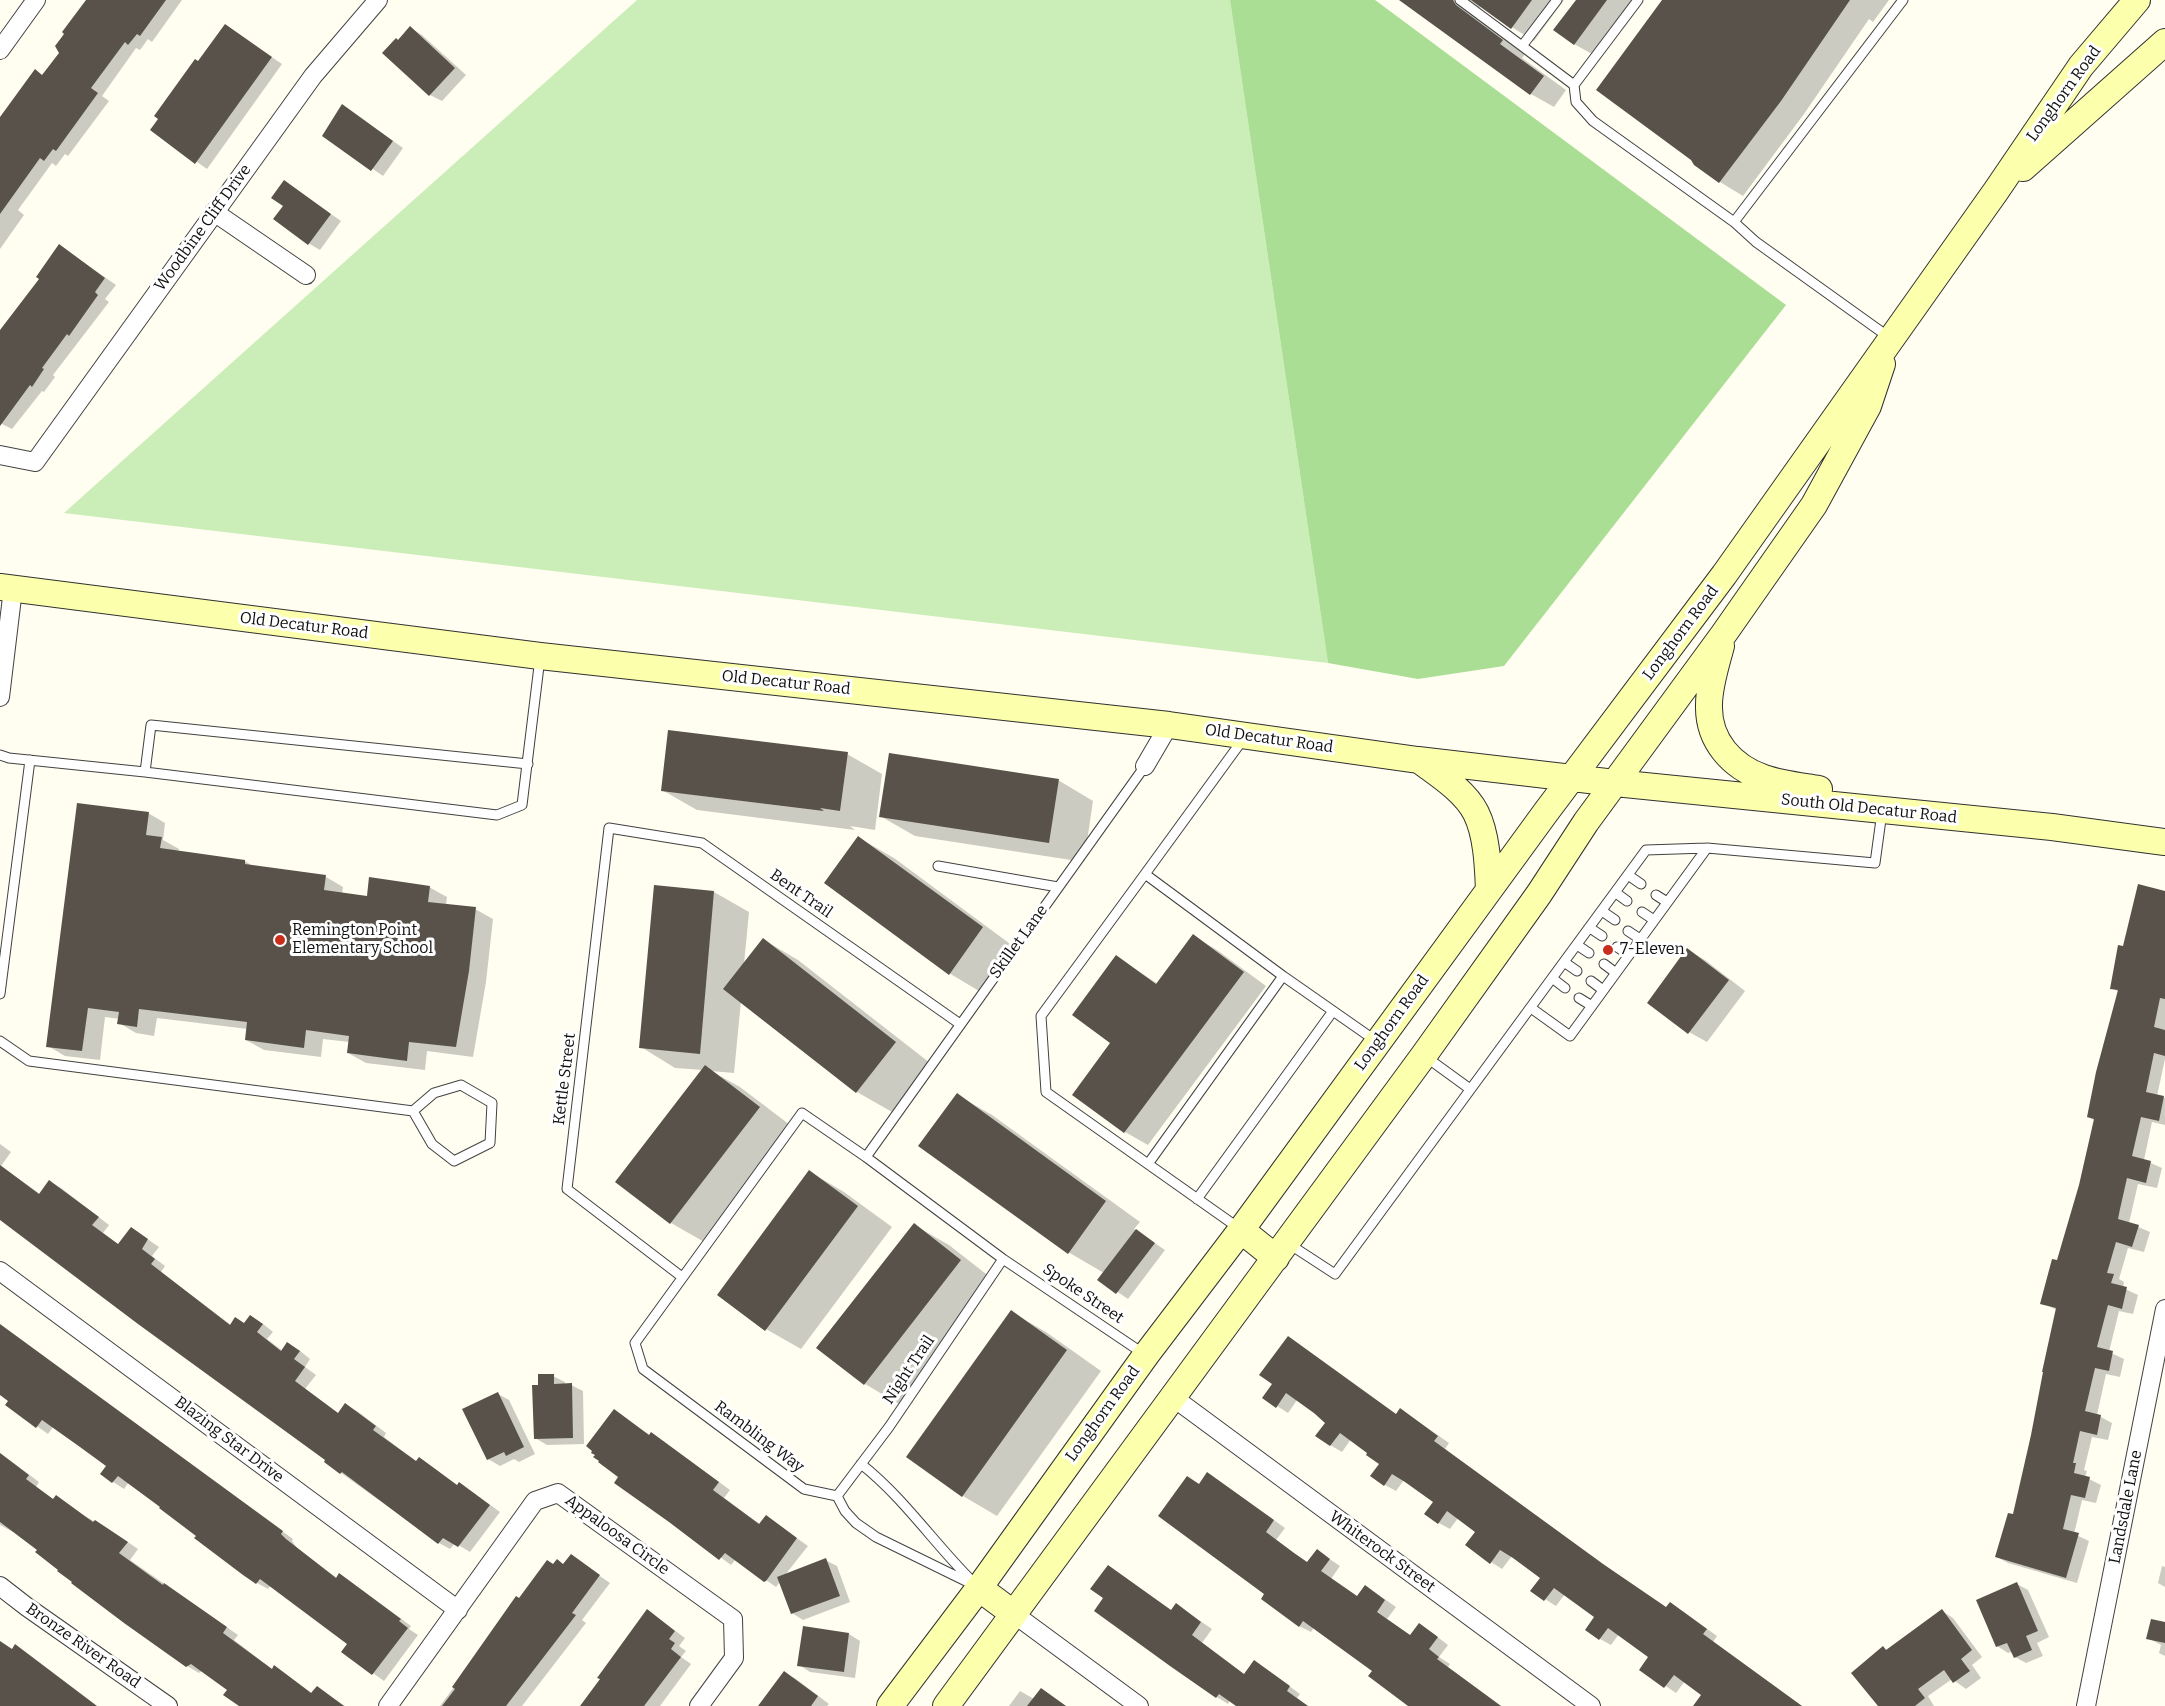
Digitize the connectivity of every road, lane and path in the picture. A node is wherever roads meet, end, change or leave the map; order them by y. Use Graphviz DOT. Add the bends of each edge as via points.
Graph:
graph roads {
  1 [pos="36,0"];
  2 [pos="378,0"];
  3 [pos="1460,0"];
  4 [pos="1638,0"];
  5 [pos="1902,0"];
  6 [pos="2137,0"];
  7 [pos="1553,1"];
  8 [pos="2165,42"];
  9 [pos="1522,46"];
  10 [pos="0,50"];
  11 [pos="1574,85"];
  12 [pos="1996,191"];
  13 [pos="214,212"];
  14 [pos="1734,222"];
  15 [pos="306,275"];
  16 [pos="1890,338"];
  17 [pos="0,456"];
  18 [pos="7,588"];
  19 [pos="1723,635"];
  20 [pos="540,656"];
  21 [pos="0,697"];
  22 [pos="1169,725"];
  23 [pos="1246,736"];
  24 [pos="0,755"];
  25 [pos="30,760"];
  26 [pos="1418,760"];
  27 [pos="528,764"];
  28 [pos="1145,766"];
  29 [pos="145,772"];
  30 [pos="1573,777"];
  31 [pos="1615,783"];
  32 [pos="1882,811"];
  33 [pos="1984,822"];
  34 [pos="609,828"];
  35 [pos="2165,842"];
  36 [pos="1707,849"];
  37 [pos="938,866"];
  38 [pos="1145,874"];
  39 [pos="1628,875"];
  40 [pos="1641,884"];
  41 [pos="1058,887"];
  42 [pos="1489,890"];
  43 [pos="1616,893"];
  44 [pos="1656,895"];
  45 [pos="1627,901"];
  46 [pos="1667,902"];
  47 [pos="1602,911"];
  48 [pos="1642,912"];
  49 [pos="1615,920"];
  50 [pos="1654,920"];
  51 [pos="1590,928"];
  52 [pos="1628,931"];
  53 [pos="1602,936"];
  54 [pos="1640,939"];
  55 [pos="1576,945"];
  56 [pos="1617,947"];
  57 [pos="1589,953"];
  58 [pos="1629,956"];
  59 [pos="1564,962"];
  60 [pos="1604,964"];
  61 [pos="1577,971"];
  62 [pos="1616,973"];
  63 [pos="1283,976"];
  64 [pos="1552,978"];
  65 [pos="1591,981"];
  66 [pos="1565,988"];
  67 [pos="1604,990"];
  68 [pos="0,994"];
  69 [pos="1579,998"];
  70 [pos="1592,1006"];
  71 [pos="1531,1008"];
  72 [pos="1333,1011"];
  73 [pos="960,1024"];
  74 [pos="0,1041"];
  75 [pos="1378,1043"];
  76 [pos="1424,1055"];
  77 [pos="1470,1089"];
  78 [pos="413,1111"];
  79 [pos="866,1157"];
  80 [pos="1148,1164"];
  81 [pos="1197,1199"];
  82 [pos="1241,1230"];
  83 [pos="1281,1250"];
  84 [pos="1003,1259"];
  85 [pos="0,1271"];
  86 [pos="682,1276"];
  87 [pos="2165,1309"];
  88 [pos="1146,1355"];
  89 [pos="1174,1398"];
  90 [pos="861,1464"];
  91 [pos="837,1496"];
  92 [pos="0,1586"];
  93 [pos="979,1588"];
  94 [pos="458,1610"];
  95 [pos="1014,1614"];
  96 [pos="168,1706"];
  97 [pos="388,1706"];
  98 [pos="699,1706"];
  99 [pos="890,1706"];
  100 [pos="946,1706"];
  101 [pos="1138,1706"];
  102 [pos="1591,1706"];
  103 [pos="2086,1706"];
  1 -- 10 [label="street"];
  2 -- 13 [label="street, Woodbine Cliff Drive" via="313,76"];
  3 -- 9 [label="lane"];
  4 -- 11 [label="lane"];
  5 -- 14 [label="lane"];
  6 -- 12 [label="main road, Longhorn Road" via="2081,66"];
  7 -- 9 [label="lane"];
  8 -- 12 [label="main road, Longhorn Road"];
  9 -- 11 [label="lane"];
  11 -- 14 [label="lane" via="1576,102 1593,121"];
  12 -- 16 [label="main road, Longhorn Road"];
  13 -- 15 [label="street"];
  13 -- 17 [label="street, Woodbine Cliff Drive" via="35,462"];
  14 -- 16 [label="lane"];
  16 -- 19 [label="main road, Longhorn Road" via="1868,406 1814,506"];
  16 -- 30 [label="main road, Longhorn Road" via="1724,575"];
  18 -- 20 [label="main road, Old Decatur Road"];
  18 -- 21 [label="street"];
  19 -- 31 [label="main road, Longhorn Road"];
  19 -- 33 [label="main road" via="1708,706 1715,739 1745,770 1766,779"];
  20 -- 22 [label="main road, Old Decatur Road"];
  20 -- 27 [label="lane"];
  22 -- 23 [label="main road, Old Decatur Road"];
  22 -- 28 [label="street, Skillet Lane"];
  23 -- 26 [label="main road, Old Decatur Road"];
  23 -- 38 [label="lane"];
  24 -- 25 [label="lane"];
  25 -- 29 [label="lane"];
  25 -- 68 [label="lane"];
  26 -- 30 [label="main road, Old Decatur Road"];
  26 -- 42 [label="main road" via="1453,785 1476,813 1487,852"];
  27 -- 29 [label="lane" via="522,805 497,815"];
  27 -- 29 [label="lane" via="151,725"];
  28 -- 41 [label="lane, Skillet Lane"];
  30 -- 31 [label="main road, South Old Decatur Road"];
  30 -- 42 [label="main road, Longhorn Road"];
  31 -- 32 [label="main road, South Old Decatur Road"];
  31 -- 76 [label="main road, Longhorn Road"];
  32 -- 33 [label="main road, South Old Decatur Road"];
  32 -- 36 [label="lane" via="1875,863"];
  33 -- 35 [label="main road, South Old Decatur Road"];
  34 -- 73 [label="lane, Bent Trail" via="702,843"];
  34 -- 86 [label="lane, Kettle Street" via="567,1189"];
  36 -- 39 [label="lane" via="1646,850"];
  36 -- 46 [label="lane"];
  37 -- 41 [label="lane"];
  38 -- 63 [label="lane"];
  38 -- 80 [label="lane" via="1041,1016 1046,1092"];
  39 -- 40 [label="lane"];
  39 -- 43 [label="lane"];
  41 -- 73 [label="lane, Skillet Lane"];
  42 -- 75 [label="main road, Longhorn Road"];
  43 -- 45 [label="lane"];
  43 -- 47 [label="lane"];
  44 -- 46 [label="lane"];
  46 -- 50 [label="lane"];
  47 -- 49 [label="lane"];
  47 -- 51 [label="lane"];
  48 -- 50 [label="lane"];
  50 -- 54 [label="lane"];
  51 -- 53 [label="lane"];
  51 -- 55 [label="lane"];
  52 -- 54 [label="lane"];
  54 -- 58 [label="lane"];
  55 -- 57 [label="lane"];
  55 -- 59 [label="lane"];
  56 -- 58 [label="lane"];
  58 -- 62 [label="lane"];
  59 -- 61 [label="lane"];
  59 -- 64 [label="lane"];
  60 -- 62 [label="lane"];
  62 -- 67 [label="lane"];
  63 -- 72 [label="lane"];
  63 -- 80 [label="lane"];
  64 -- 66 [label="lane"];
  64 -- 71 [label="lane"];
  65 -- 67 [label="lane"];
  67 -- 70 [label="lane"];
  69 -- 70 [label="lane"];
  70 -- 71 [label="lane" via="1570,1036"];
  71 -- 77 [label="lane"];
  72 -- 75 [label="lane"];
  72 -- 81 [label="lane"];
  73 -- 79 [label="lane, Skillet Lane"];
  74 -- 78 [label="lane" via="29,1061"];
  75 -- 82 [label="main road, Longhorn Road"];
  76 -- 77 [label="lane"];
  76 -- 83 [label="main road, Longhorn Road"];
  77 -- 83 [label="lane" via="1335,1274"];
  78 -- 78 [label="lane" via="432,1144 454,1161 490,1143 492,1103 461,1085 434,1094"];
  79 -- 84 [label="lane, Spoke Street"];
  79 -- 86 [label="lane, Rambling Way" via="802,1113"];
  80 -- 81 [label="lane"];
  81 -- 82 [label="lane"];
  82 -- 83 [label="main road"];
  82 -- 88 [label="main road, Longhorn Road"];
  83 -- 89 [label="main road, Longhorn Road"];
  84 -- 88 [label="lane, Spoke Street"];
  84 -- 90 [label="lane, Night Trail"];
  85 -- 94 [label="street, Blazing Star Drive"];
  86 -- 91 [label="lane, Rambling Way" via="635,1343 643,1369 804,1489"];
  87 -- 103 [label="street, Landsdale Lane"];
  88 -- 93 [label="main road, Longhorn Road"];
  89 -- 95 [label="main road, Longhorn Road"];
  89 -- 102 [label="street, Whiterock Street"];
  90 -- 91 [label="lane, Night Trail"];
  90 -- 93 [label="lane" via="890,1488"];
  91 -- 93 [label="lane" via="855,1523 876,1537"];
  92 -- 96 [label="street, Bronze River Road"];
  93 -- 95 [label="main road"];
  93 -- 99 [label="main road, Longhorn Road"];
  94 -- 97 [label="street, Appaloosa Circle"];
  94 -- 98 [label="street, Appaloosa Circle" via="535,1501 558,1493 733,1619 734,1658"];
  95 -- 100 [label="main road, Longhorn Road"];
  95 -- 101 [label="street"];
}
